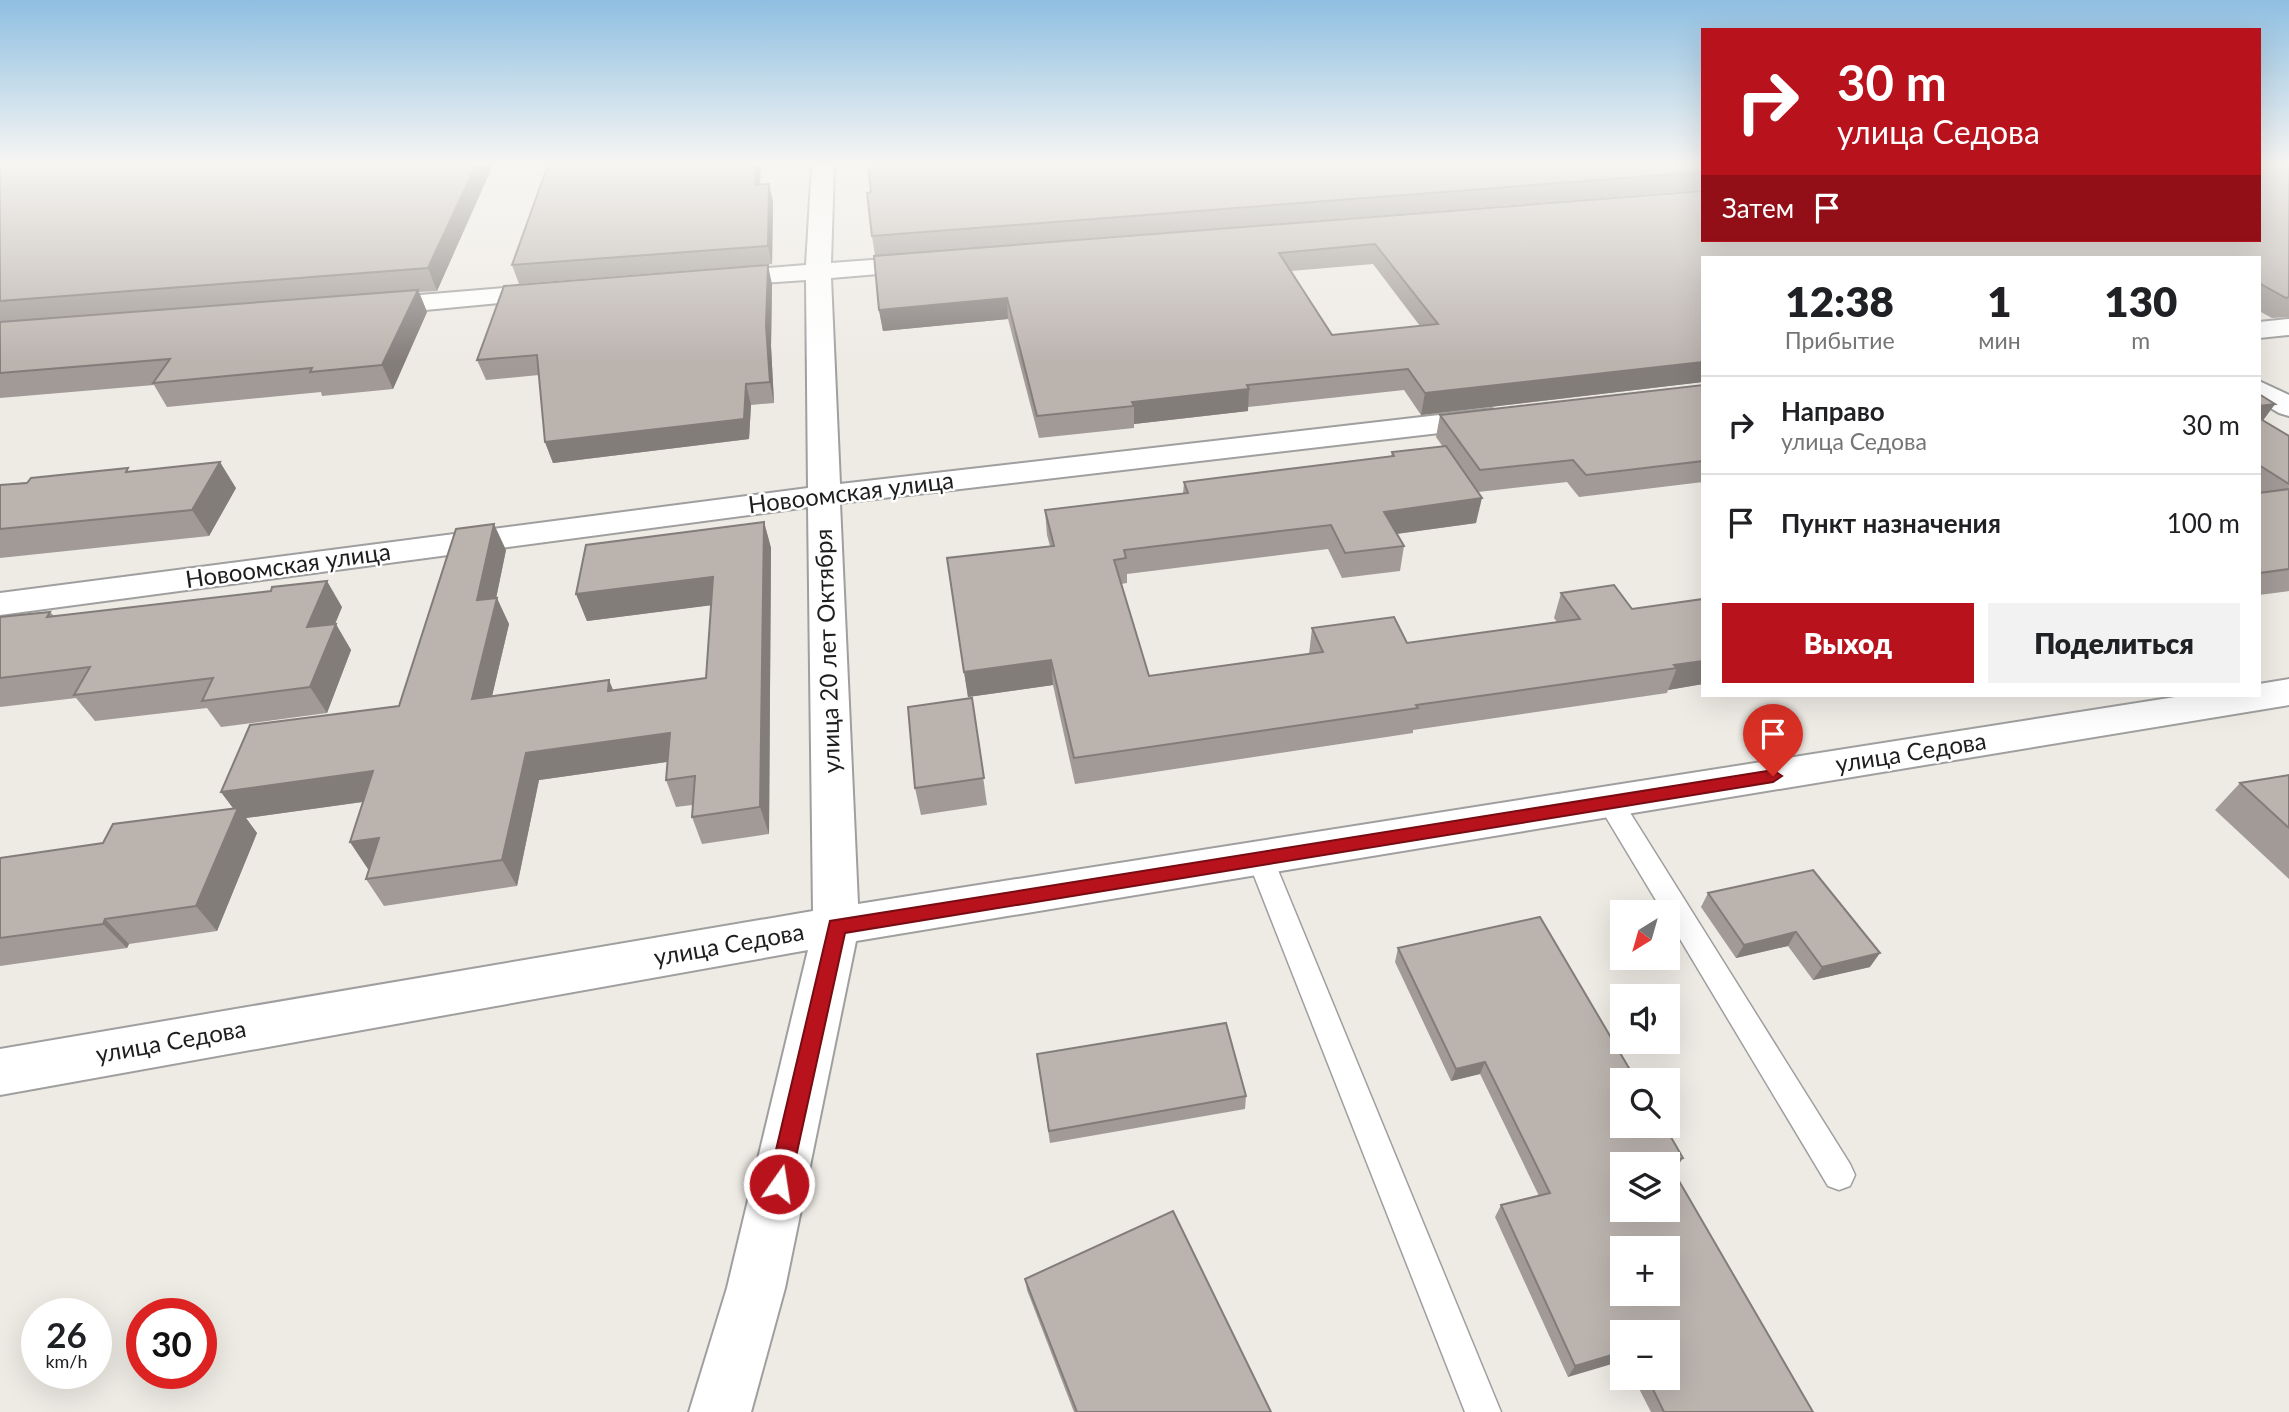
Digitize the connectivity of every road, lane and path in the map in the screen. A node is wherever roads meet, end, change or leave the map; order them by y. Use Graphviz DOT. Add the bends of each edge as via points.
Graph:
graph roads {
  1 [pos="820,231"];
  2 [pos="943,261"];
  3 [pos="818,271"];
  4 [pos="693,281"];
  5 [pos="582,290"];
  6 [pos="347,309"];
  7 [pos="2289,327"];
  8 [pos="2261,330"];
  9 [pos="2261,390"];
  10 [pos="2289,407"];
  11 [pos="1524,414"];
  12 [pos="824,495"];
  13 [pos="0,604"];
  14 [pos="2289,692"];
  15 [pos="2258,697"];
  16 [pos="2261,697"];
  17 [pos="1610,802"];
  18 [pos="1260,858"];
  19 [pos="836,926"];
  20 [pos="0,1072"];
  21 [pos="1839,1175"];
  22 [pos="720,1412"];
  23 [pos="1483,1412"];
  1 -- 3 [label="street, улица 20 лет Октября"];
  2 -- 3 [label="street"];
  3 -- 4 [label="street"];
  3 -- 12 [label="street, улица 20 лет Октября"];
  5 -- 6 [label="street"];
  7 -- 8 [label="street"];
  9 -- 10 [label="street"];
  11 -- 12 [label="street, Новоомская улица"];
  12 -- 13 [label="street, Новоомская улица"];
  12 -- 19 [label="street, улица 20 лет Октября"];
  14 -- 16 [label="street, улица Седова"];
  15 -- 17 [label="street, улица Седова"];
  17 -- 18 [label="street, улица Седова"];
  17 -- 21 [label="lane"];
  18 -- 19 [label="street, улица Седова"];
  18 -- 23 [label="lane"];
  19 -- 20 [label="street, улица Седова"];
  19 -- 22 [label="street, улица 20 лет Октября" via="756,1288"];
}
